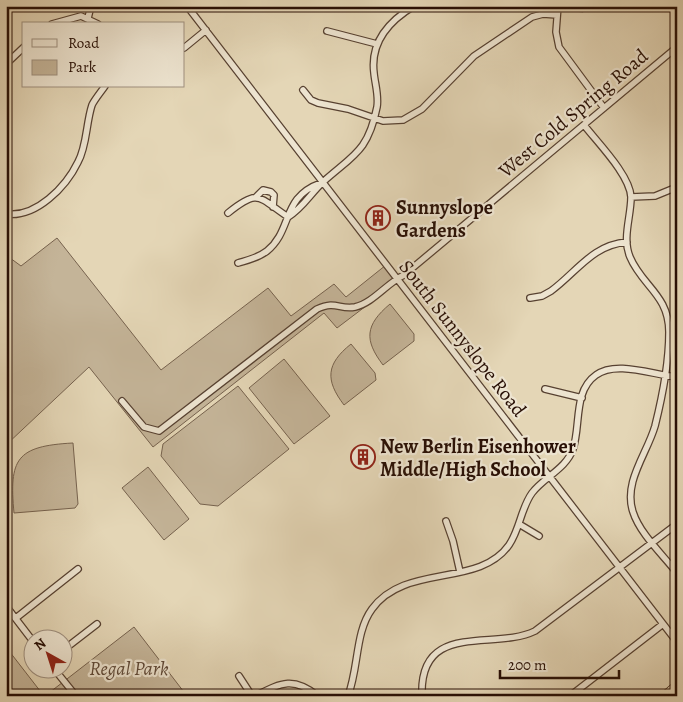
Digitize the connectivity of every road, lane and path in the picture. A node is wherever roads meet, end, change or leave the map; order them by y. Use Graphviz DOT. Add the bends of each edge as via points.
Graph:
graph roads {
  1 [pos="91,6"];
  2 [pos="188,6"];
  3 [pos="414,6"];
  4 [pos="558,6"];
  5 [pos="557,15"];
  6 [pos="88,18"];
  7 [pos="59,22"];
  8 [pos="95,22"];
  9 [pos="206,30"];
  10 [pos="327,31"];
  11 [pos="377,44"];
  12 [pos="185,47"];
  13 [pos="677,47"];
  14 [pos="22,49"];
  15 [pos="6,64"];
  16 [pos="104,88"];
  17 [pos="303,90"];
  18 [pos="604,108"];
  19 [pos="373,118"];
  20 [pos="584,125"];
  21 [pos="322,182"];
  22 [pos="677,187"];
  23 [pos="256,197"];
  24 [pos="631,197"];
  25 [pos="273,207"];
  26 [pos="228,213"];
  27 [pos="6,214"];
  28 [pos="288,217"];
  29 [pos="627,242"];
  30 [pos="238,263"];
  31 [pos="397,278"];
  32 [pos="530,298"];
  33 [pos="663,376"];
  34 [pos="677,377"];
  35 [pos="545,389"];
  36 [pos="582,398"];
  37 [pos="122,401"];
  38 [pos="549,476"];
  39 [pos="446,521"];
  40 [pos="519,524"];
  41 [pos="677,524"];
  42 [pos="539,536"];
  43 [pos="653,543"];
  44 [pos="620,568"];
  45 [pos="78,569"];
  46 [pos="460,572"];
  47 [pos="677,573"];
  48 [pos="6,606"];
  49 [pos="16,618"];
  50 [pos="97,624"];
  51 [pos="663,624"];
  52 [pos="25,630"];
  53 [pos="677,642"];
  54 [pos="72,643"];
  55 [pos="239,676"];
  56 [pos="63,680"];
  57 [pos="677,685"];
  58 [pos="76,696"];
  59 [pos="253,696"];
  60 [pos="318,696"];
  61 [pos="348,696"];
  62 [pos="422,696"];
  63 [pos="570,696"];
  64 [pos="664,696"];
  1 -- 6 [label="street"];
  2 -- 9 [label="street, South Sunnyslope Road"];
  3 -- 11 [label="street" via="388,27"];
  4 -- 5 [label="street"];
  5 -- 18 [label="street" via="559,47"];
  5 -- 19 [label="street" via="532,17 474,56 409,117 394,122"];
  6 -- 7 [label="street" via="81,16"];
  6 -- 8 [label="street"];
  9 -- 12 [label="street"];
  9 -- 21 [label="street, South Sunnyslope Road"];
  10 -- 11 [label="street"];
  11 -- 19 [label="street" via="373,67 377,105"];
  13 -- 18 [label="street, West Cold Spring Road"];
  14 -- 15 [label="street"];
  16 -- 27 [label="street" via="93,103 79,161 53,194 26,212"];
  17 -- 19 [label="street" via="314,102"];
  18 -- 20 [label="street, West Cold Spring Road"];
  19 -- 21 [label="street" via="360,150"];
  20 -- 24 [label="street" via="626,181"];
  20 -- 31 [label="street, West Cold Spring Road"];
  21 -- 28 [label="street" via="298,196"];
  21 -- 31 [label="street, South Sunnyslope Road"];
  22 -- 24 [label="street" via="655,196"];
  23 -- 25 [label="street"];
  23 -- 25 [label="street" via="263,190 271,192 274,195"];
  23 -- 26 [label="street" via="248,197"];
  24 -- 29 [label="street"];
  25 -- 28 [label="street"];
  28 -- 30 [label="street" via="267,251"];
  29 -- 32 [label="street" via="596,251 551,291"];
  29 -- 33 [label="street" via="632,260 657,293 667,315 669,338"];
  31 -- 37 [label="street, West Cold Spring Road" via="354,308 328,304 317,309 160,431 144,427"];
  31 -- 38 [label="street, South Sunnyslope Road"];
  33 -- 34 [label="street"];
  33 -- 36 [label="street" via="623,368 606,369 590,380"];
  33 -- 43 [label="street" via="654,428 631,490 633,512"];
  35 -- 36 [label="street"];
  36 -- 38 [label="street" via="572,453"];
  38 -- 40 [label="street" via="530,497"];
  38 -- 44 [label="street, South Sunnyslope Road"];
  39 -- 46 [label="street"];
  40 -- 42 [label="street"];
  40 -- 46 [label="street" via="502,552 484,564"];
  41 -- 43 [label="street"];
  43 -- 44 [label="street"];
  43 -- 47 [label="street"];
  44 -- 51 [label="street, South Sunnyslope Road"];
  44 -- 62 [label="street" via="546,625 527,635 448,645 426,669"];
  45 -- 49 [label="street"];
  46 -- 61 [label="street" via="407,583 377,603 362,630 356,674"];
  48 -- 49 [label="street"];
  49 -- 52 [label="street"];
  50 -- 54 [label="street"];
  51 -- 53 [label="street, South Sunnyslope Road"];
  51 -- 63 [label="street"];
  55 -- 59 [label="street"];
  56 -- 58 [label="street"];
  57 -- 64 [label="highway"];
  59 -- 60 [label="street" via="291,682"];
}
